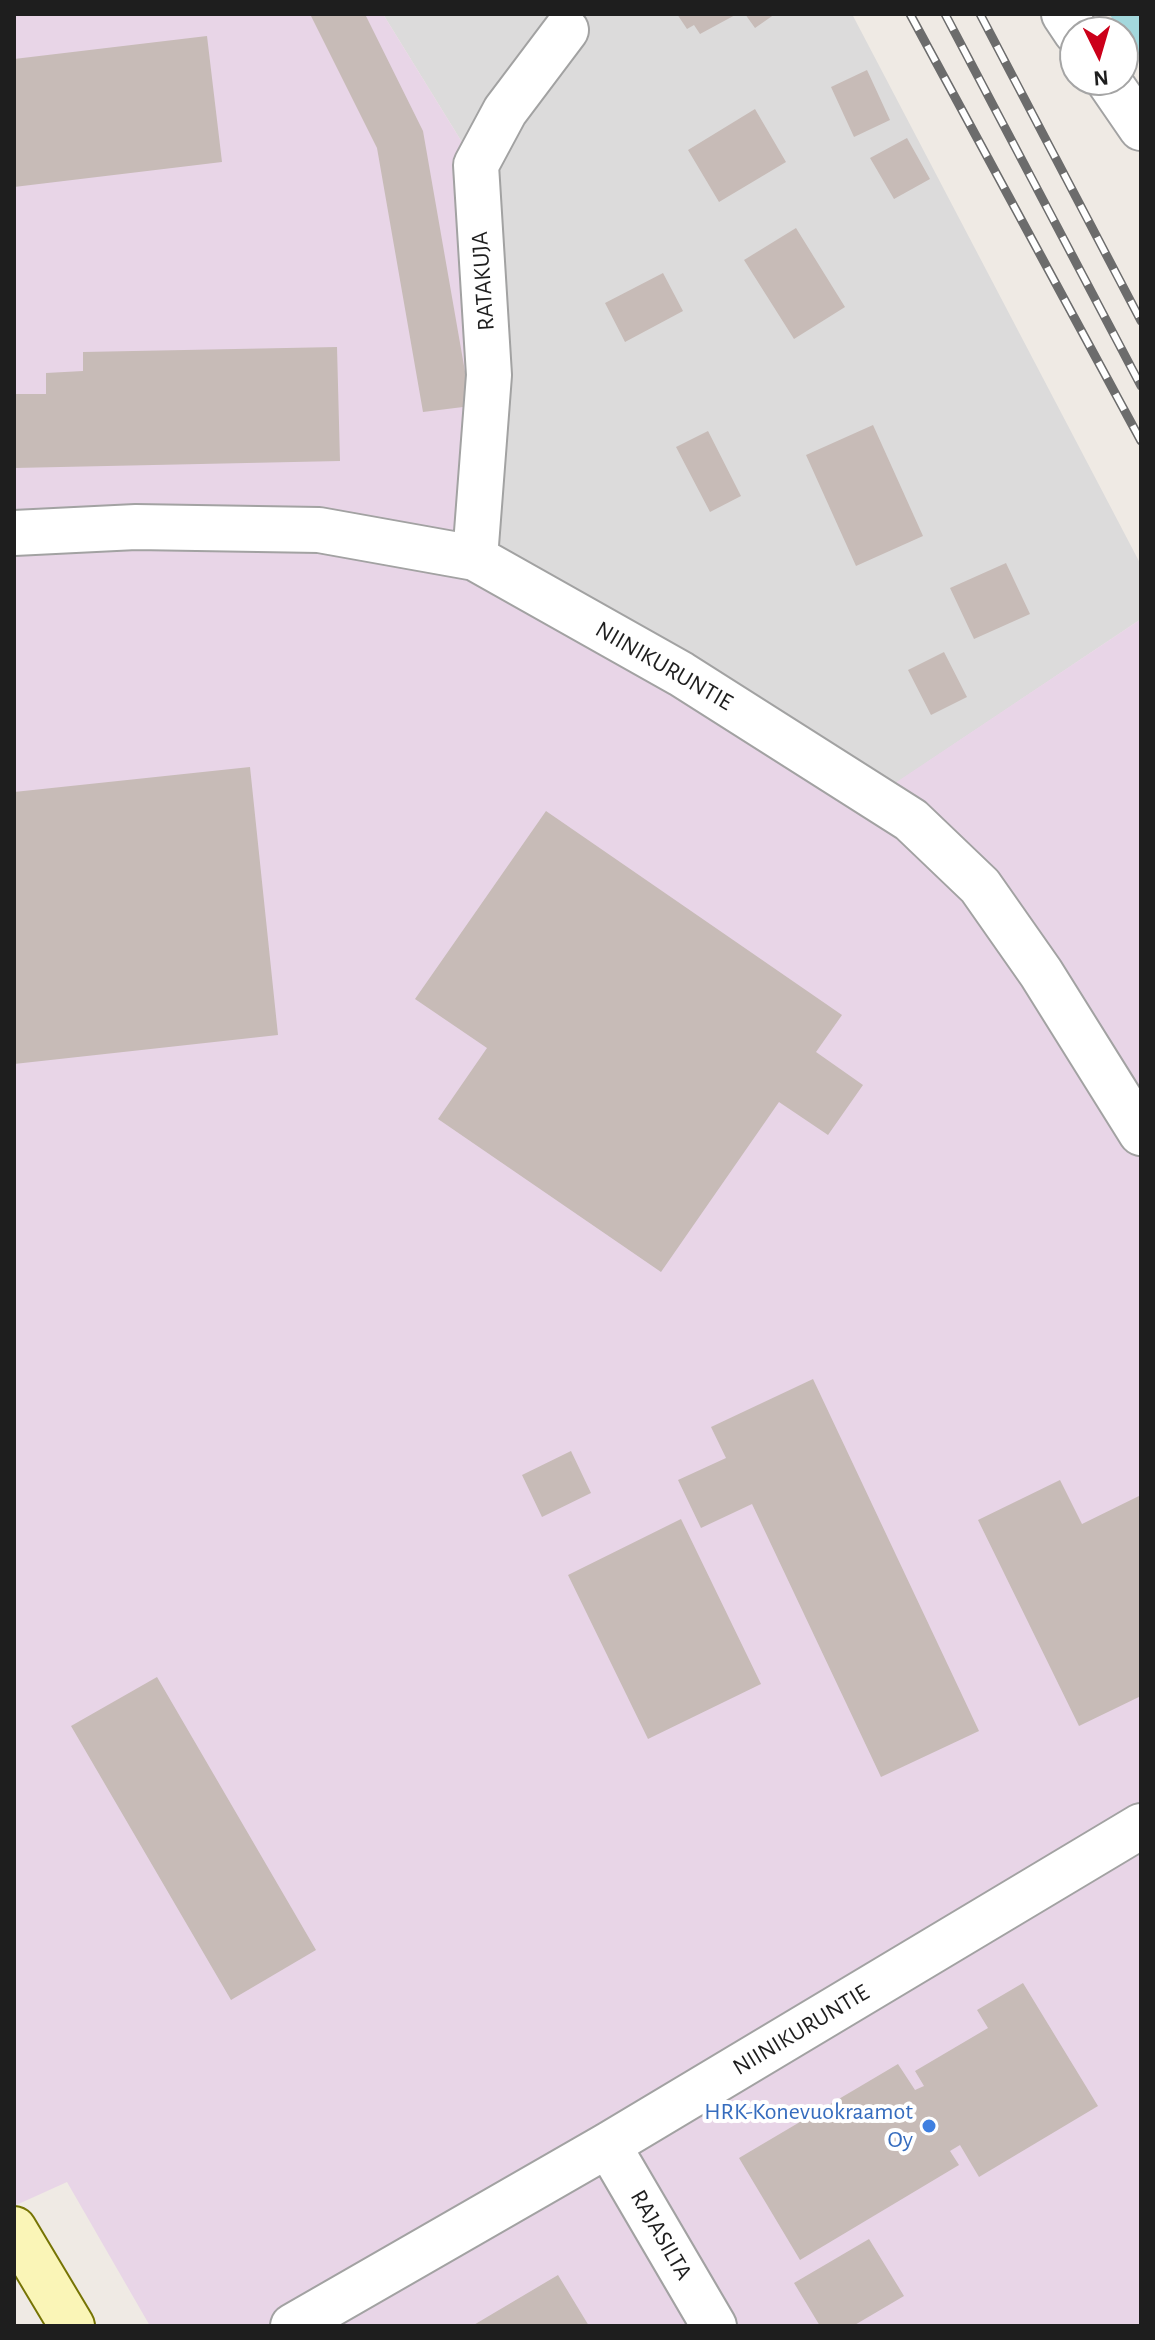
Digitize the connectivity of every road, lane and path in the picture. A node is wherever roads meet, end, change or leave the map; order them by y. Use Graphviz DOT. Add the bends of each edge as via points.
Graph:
graph roads {
  1 [pos="566,30"];
  2 [pos="1119,96"];
  3 [pos="1141,128"];
  4 [pos="14,533"];
  5 [pos="475,558"];
  6 [pos="1141,1133"];
  7 [pos="1141,1826"];
  8 [pos="608,2145"];
  9 [pos="14,2229"];
  10 [pos="72,2326"];
  11 [pos="293,2326"];
  12 [pos="714,2326"];
  1 -- 5 [label="street, RATAKUJA" via="505,111 476,165 489,375"];
  2 -- 3 [label="street"];
  4 -- 5 [label="street, NIINIKURUNTIE" via="136,527 319,530"];
  5 -- 6 [label="street, NIINIKURUNTIE" via="681,674 911,820 980,886"];
  7 -- 8 [label="street, NIINIKURUNTIE"];
  8 -- 11 [label="street, NIINIKURUNTIE"];
  8 -- 12 [label="street, RAJASILTA"];
  9 -- 10 [label="main road"];
}
